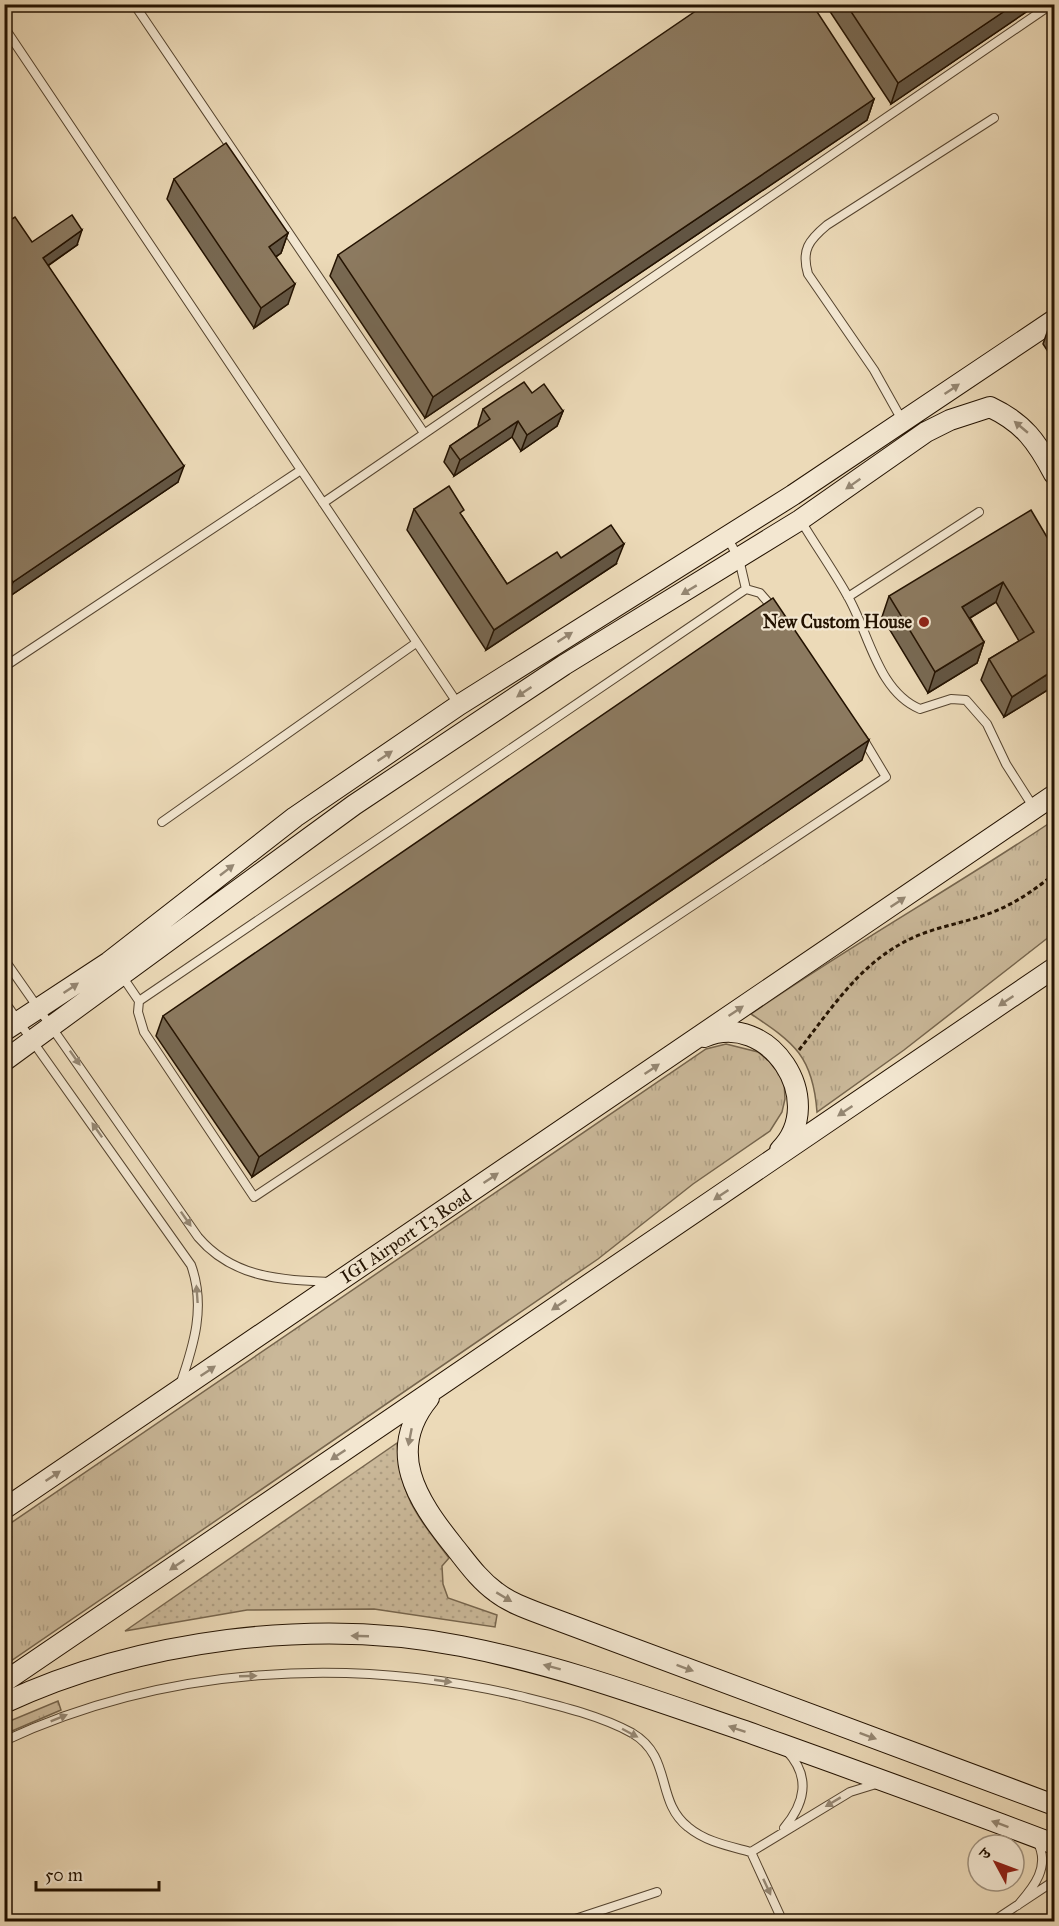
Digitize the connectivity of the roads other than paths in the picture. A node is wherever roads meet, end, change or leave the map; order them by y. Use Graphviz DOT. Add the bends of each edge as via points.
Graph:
graph roads {
  1 [pos="134,4"];
  2 [pos="1053,4"];
  3 [pos="4,27"];
  4 [pos="994,118"];
  5 [pos="1054,320"];
  6 [pos="903,422"];
  7 [pos="424,433"];
  8 [pos="301,470"];
  9 [pos="1054,474"];
  10 [pos="323,503"];
  11 [pos="979,512"];
  12 [pos="800,520"];
  13 [pos="727,537"];
  14 [pos="739,559"];
  15 [pos="746,589"];
  16 [pos="848,597"];
  17 [pos="776,611"];
  18 [pos="417,643"];
  19 [pos="10,663"];
  20 [pos="459,705"];
  21 [pos="857,729"];
  22 [pos="1054,795"];
  23 [pos="1035,809"];
  24 [pos="162,822"];
  25 [pos="4,959"];
  26 [pos="1054,968"];
  27 [pos="122,976"];
  28 [pos="4,1001"];
  29 [pos="139,1001"];
  30 [pos="40,1008"];
  31 [pos="12,1026"];
  32 [pos="53,1027"];
  33 [pos="33,1041"];
  34 [pos="688,1044"];
  35 [pos="4,1061"];
  36 [pos="769,1162"];
  37 [pos="338,1283"];
  38 [pos="438,1387"];
  39 [pos="178,1392"];
  40 [pos="4,1509"];
  41 [pos="4,1682"];
  42 [pos="4,1703"];
  43 [pos="4,1741"];
  44 [pos="774,1742"];
  45 [pos="888,1784"];
  46 [pos="1054,1805"];
  47 [pos="780,1833"];
  48 [pos="1033,1836"];
  49 [pos="1054,1844"];
  50 [pos="751,1852"];
  51 [pos="1054,1881"];
  52 [pos="657,1892"];
  53 [pos="1018,1905"];
  54 [pos="1005,1913"];
  55 [pos="566,1922"];
  56 [pos="783,1922"];
  57 [pos="992,1922"];
  58 [pos="1011,1922"];
  1 -- 7 [label="lane"];
  2 -- 7 [label="lane"];
  3 -- 8 [label="lane"];
  4 -- 6 [label="lane" via="827,225 806,247 808,274 874,370"];
  6 -- 5 [label="main road, one-way"];
  6 -- 13 [label="main road"];
  7 -- 10 [label="lane"];
  8 -- 10 [label="lane"];
  8 -- 19 [label="lane"];
  9 -- 12 [label="main road, one-way" via="1034,438 990,407 926,432"];
  10 -- 18 [label="lane"];
  11 -- 16 [label="lane"];
  12 -- 14 [label="main road"];
  12 -- 16 [label="lane"];
  13 -- 14 [label="lane"];
  20 -- 13 [label="main road, one-way"];
  14 -- 15 [label="lane"];
  14 -- 27 [label="main road, one-way" via="564,665 354,805"];
  15 -- 17 [label="lane" via="760,593"];
  15 -- 29 [label="lane"];
  16 -- 23 [label="lane" via="890,685 903,700 920,709 951,699 966,700 987,724 1006,764"];
  18 -- 20 [label="lane"];
  18 -- 24 [label="lane"];
  30 -- 20 [label="main road, one-way" via="109,962 295,818"];
  21 -- 29 [label="lane" via="886,777 254,1197 144,1032"];
  22 -- 23 [label="main road"];
  34 -- 23 [label="main road, one-way"];
  25 -- 30 [label="lane"];
  26 -- 36 [label="main road, one-way"];
  27 -- 29 [label="lane"];
  27 -- 32 [label="main road"];
  28 -- 31 [label="lane"];
  30 -- 31 [label="main road"];
  30 -- 32 [label="lane"];
  31 -- 33 [label="lane"];
  32 -- 33 [label="main road"];
  32 -- 37 [label="lane, one-way" via="210,1251 238,1268 272,1279"];
  33 -- 35 [label="main road"];
  39 -- 33 [label="lane, one-way" via="197,1328 197,1291 191,1265"];
  34 -- 36 [label="main road" via="711,1034 735,1033 759,1039 778,1054 792,1074 798,1098 796,1122 786,1144"];
  37 -- 34 [label="main road, IGI Airport T3 Road, one-way"];
  36 -- 38 [label="main road, one-way"];
  39 -- 37 [label="main road, IGI Airport T3 Road, one-way"];
  38 -- 41 [label="main road, one-way"];
  38 -- 46 [label="main road, one-way" via="421,1407 408,1437 410,1474 430,1516 479,1578 496,1593 541,1614"];
  40 -- 39 [label="main road, IGI Airport T3 Road, one-way"];
  44 -- 42 [label="main road, one-way" via="598,1680 522,1659 458,1645 389,1637 248,1637 105,1664"];
  43 -- 50 [label="lane, one-way" via="86,1707 160,1688 239,1676 363,1673 460,1683 548,1703 629,1732 654,1754 671,1808 687,1827 710,1840"];
  44 -- 45 [label="main road"];
  44 -- 47 [label="lane" via="795,1761 802,1773 803,1786 799,1808"];
  45 -- 47 [label="lane, one-way" via="850,1792"];
  48 -- 45 [label="main road, one-way"];
  47 -- 50 [label="lane"];
  48 -- 49 [label="main road"];
  48 -- 53 [label="lane" via="1042,1852 1042,1869 1033,1888"];
  50 -- 56 [label="lane, one-way"];
  51 -- 53 [label="lane"];
  52 -- 55 [label="lane"];
  53 -- 54 [label="lane"];
  54 -- 57 [label="lane"];
  54 -- 58 [label="lane"];
}
